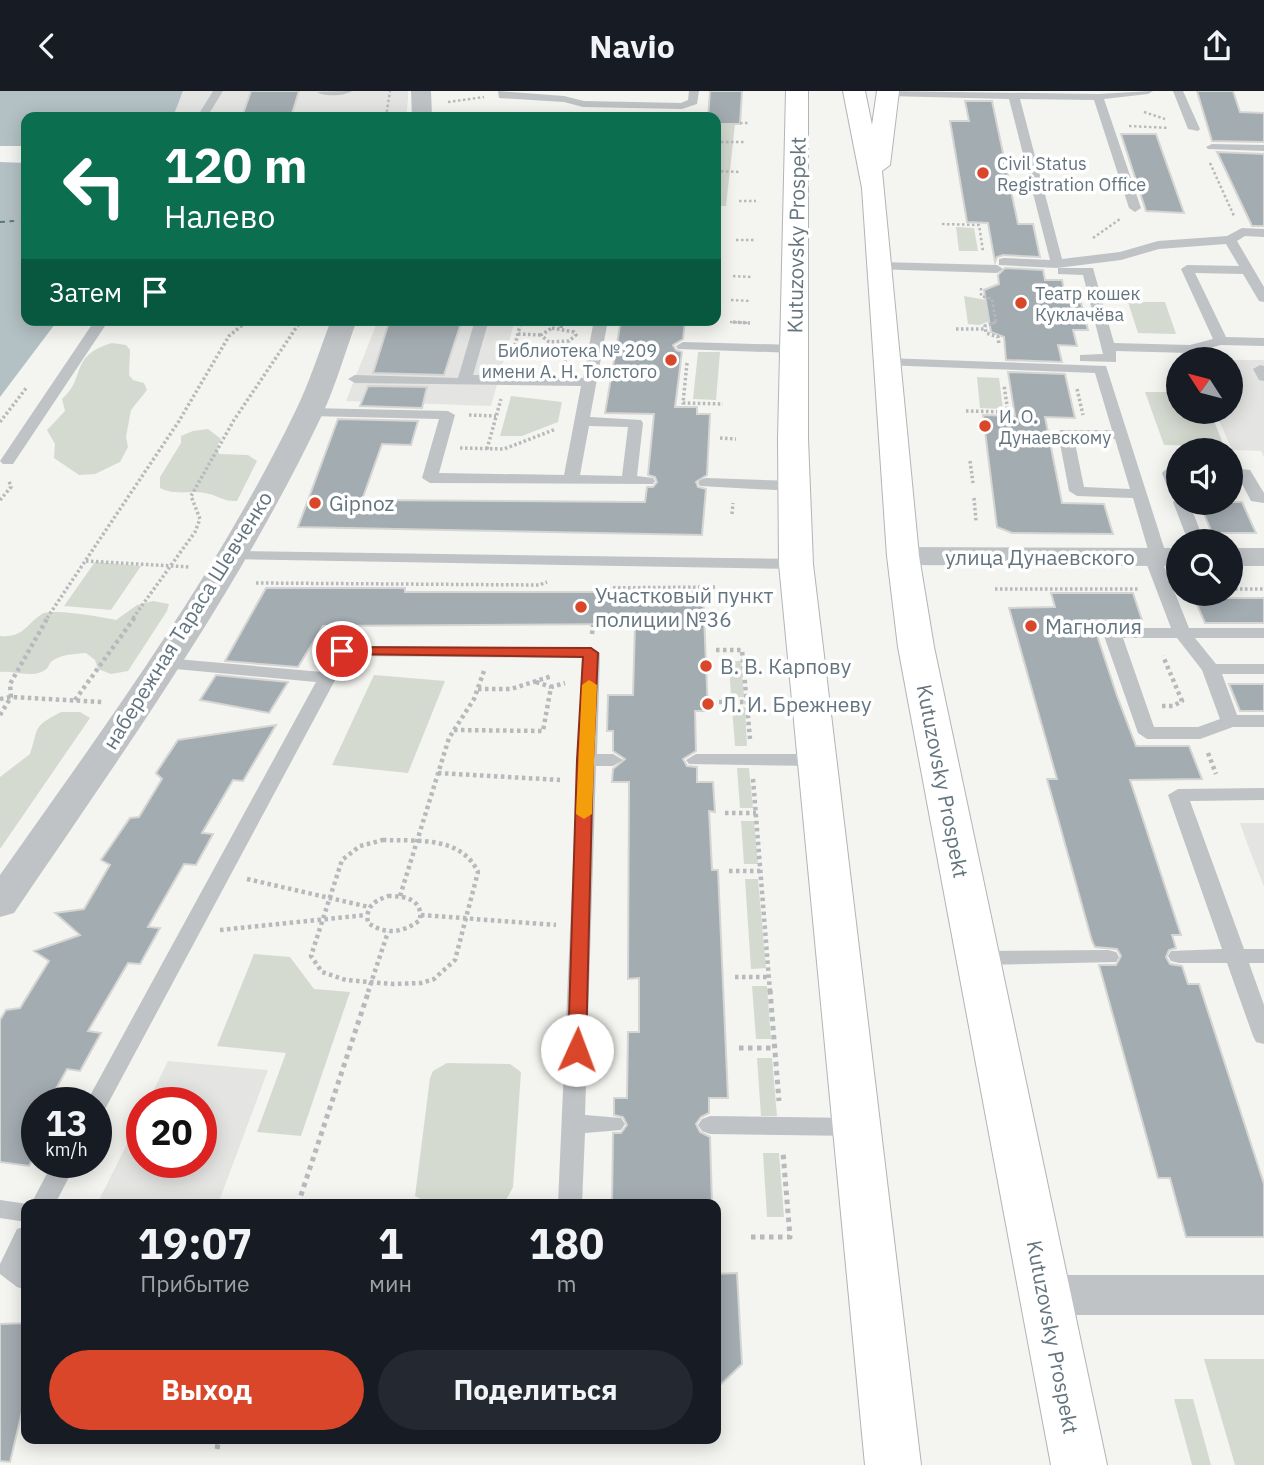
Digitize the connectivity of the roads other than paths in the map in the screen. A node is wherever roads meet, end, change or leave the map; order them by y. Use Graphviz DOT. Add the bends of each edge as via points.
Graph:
graph roads {
  1 [pos="218,91"];
  2 [pos="347,91"];
  3 [pos="694,91"];
  4 [pos="797,91"];
  5 [pos="854,91"];
  6 [pos="1148,91"];
  7 [pos="1178,91"];
  8 [pos="321,92"];
  9 [pos="888,92"];
  10 [pos="503,93"];
  11 [pos="1014,95"];
  12 [pos="1098,97"];
  13 [pos="205,112"];
  14 [pos="1194,129"];
  15 [pos="1212,147"];
  16 [pos="1264,148"];
  17 [pos="874,188"];
  18 [pos="1135,208"];
  19 [pos="1264,233"];
  20 [pos="1236,236"];
  21 [pos="879,262"];
  22 [pos="997,264"];
  23 [pos="1057,264"];
  24 [pos="1248,270"];
  25 [pos="1264,298"];
  26 [pos="98,326"];
  27 [pos="342,326"];
  28 [pos="480,326"];
  29 [pos="600,326"];
  30 [pos="1221,341"];
  31 [pos="1264,342"];
  32 [pos="596,344"];
  33 [pos="616,344"];
  34 [pos="683,346"];
  35 [pos="1108,347"];
  36 [pos="795,349"];
  37 [pos="886,357"];
  38 [pos="1012,362"];
  39 [pos="355,379"];
  40 [pos="465,379"];
  41 [pos="589,382"];
  42 [pos="309,412"];
  43 [pos="582,424"];
  44 [pos="1120,435"];
  45 [pos="8,461"];
  46 [pos="1243,473"];
  47 [pos="571,480"];
  48 [pos="629,481"];
  49 [pos="647,481"];
  50 [pos="706,483"];
  51 [pos="794,486"];
  52 [pos="1139,493"];
  53 [pos="1264,498"];
  54 [pos="903,556"];
  55 [pos="1163,557"];
  56 [pos="1243,557"];
  57 [pos="1264,557"];
  58 [pos="227,563"];
  59 [pos="796,564"];
  60 [pos="1182,633"];
  61 [pos="1264,633"];
  62 [pos="164,663"];
  63 [pos="1211,669"];
  64 [pos="1264,669"];
  65 [pos="328,678"];
  66 [pos="1230,721"];
  67 [pos="1264,721"];
  68 [pos="585,760"];
  69 [pos="613,760"];
  70 [pos="696,760"];
  71 [pos="815,760"];
  72 [pos="1264,794"];
  73 [pos="0,904"];
  74 [pos="1236,956"];
  75 [pos="1264,956"];
  76 [pos="1108,957"];
  77 [pos="1179,957"];
  78 [pos="978,958"];
  79 [pos="1264,1036"];
  80 [pos="106,1087"];
  81 [pos="575,1124"];
  82 [pos="613,1125"];
  83 [pos="710,1125"];
  84 [pos="856,1126"];
  85 [pos="57,1178"];
  86 [pos="46,1199"];
  87 [pos="570,1199"];
  88 [pos="0,1209"];
  89 [pos="21,1212"];
  90 [pos="21,1246"];
  91 [pos="21,1277"];
  92 [pos="1045,1295"];
  93 [pos="1264,1295"];
  94 [pos="893,1465"];
  95 [pos="1079,1465"];
  1 -- 13 [label="lane"];
  2 -- 8 [label="lane"];
  3 -- 10 [label="lane" via="693,102 682,106 583,104"];
  4 -- 36 [label="main road, Kutuzovsky Prospekt"];
  5 -- 17 [label="main road, Kutuzovsky Prospekt"];
  6 -- 12 [label="lane"];
  7 -- 14 [label="lane"];
  9 -- 11 [label="lane"];
  9 -- 17 [label="main road"];
  11 -- 12 [label="lane"];
  11 -- 23 [label="lane"];
  12 -- 18 [label="lane"];
  15 -- 16 [label="lane"];
  17 -- 21 [label="main road, Kutuzovsky Prospekt"];
  19 -- 20 [label="lane"];
  20 -- 23 [label="lane"];
  20 -- 24 [label="lane"];
  21 -- 22 [label="lane"];
  21 -- 37 [label="main road, Kutuzovsky Prospekt"];
  22 -- 23 [label="lane"];
  22 -- 35 [label="lane" via="1088,271"];
  24 -- 25 [label="lane"];
  24 -- 30 [label="lane" via="1187,269"];
  26 -- 45 [label="lane"];
  27 -- 42 [label="street, набережная Тараса Шевченко"];
  28 -- 40 [label="lane"];
  29 -- 32 [label="lane"];
  30 -- 31 [label="lane"];
  30 -- 35 [label="lane" via="1190,349"];
  32 -- 33 [label="lane"];
  32 -- 41 [label="lane"];
  34 -- 36 [label="lane"];
  35 -- 38 [label="lane" via="1111,359"];
  36 -- 51 [label="main road, Kutuzovsky Prospekt"];
  37 -- 38 [label="lane"];
  37 -- 54 [label="main road, Kutuzovsky Prospekt"];
  38 -- 44 [label="lane" via="1101,369"];
  39 -- 40 [label="lane"];
  40 -- 41 [label="lane"];
  41 -- 43 [label="lane"];
  42 -- 47 [label="lane" via="448,415 430,478"];
  42 -- 58 [label="street, набережная Тараса Шевченко"];
  43 -- 47 [label="lane"];
  43 -- 48 [label="lane" via="636,423"];
  44 -- 52 [label="lane"];
  44 -- 52 [label="lane" via="1065,433 1077,491"];
  46 -- 53 [label="lane" via="1257,498"];
  47 -- 48 [label="lane"];
  48 -- 49 [label="lane"];
  50 -- 51 [label="lane"];
  51 -- 59 [label="main road, Kutuzovsky Prospekt"];
  52 -- 55 [label="lane"];
  54 -- 55 [label="street, улица Дунаевского"];
  54 -- 78 [label="main road, Kutuzovsky Prospekt" via="916,647"];
  55 -- 60 [label="lane" via="1164,589"];
  56 -- 57 [label="street"];
  58 -- 59 [label="lane"];
  58 -- 62 [label="street, набережная Тараса Шевченко"];
  59 -- 71 [label="main road, Kutuzovsky Prospekt"];
  60 -- 61 [label="lane"];
  60 -- 63 [label="lane"];
  60 -- 66 [label="lane" via="1112,633 1147,733 1200,733"];
  62 -- 65 [label="lane"];
  62 -- 73 [label="street, набережная Тараса Шевченко"];
  63 -- 64 [label="lane"];
  63 -- 66 [label="lane"];
  65 -- 68 [label="lane" via="342,651 591,653"];
  65 -- 80 [label="lane"];
  66 -- 67 [label="lane"];
  68 -- 69 [label="lane"];
  68 -- 81 [label="lane"];
  70 -- 71 [label="lane"];
  71 -- 84 [label="main road, Kutuzovsky Prospekt"];
  72 -- 74 [label="lane" via="1178,795"];
  74 -- 75 [label="lane"];
  74 -- 77 [label="lane"];
  74 -- 79 [label="lane"];
  76 -- 78 [label="lane"];
  78 -- 92 [label="main road, Kutuzovsky Prospekt"];
  81 -- 82 [label="lane"];
  81 -- 87 [label="lane"];
  83 -- 84 [label="lane"];
  84 -- 94 [label="main road, Kutuzovsky Prospekt"];
  85 -- 86 [label="lane"];
  88 -- 89 [label="lane"];
  90 -- 91 [label="lane" via="10,1269"];
  92 -- 93 [label="street"];
  92 -- 95 [label="main road, Kutuzovsky Prospekt"];
}
